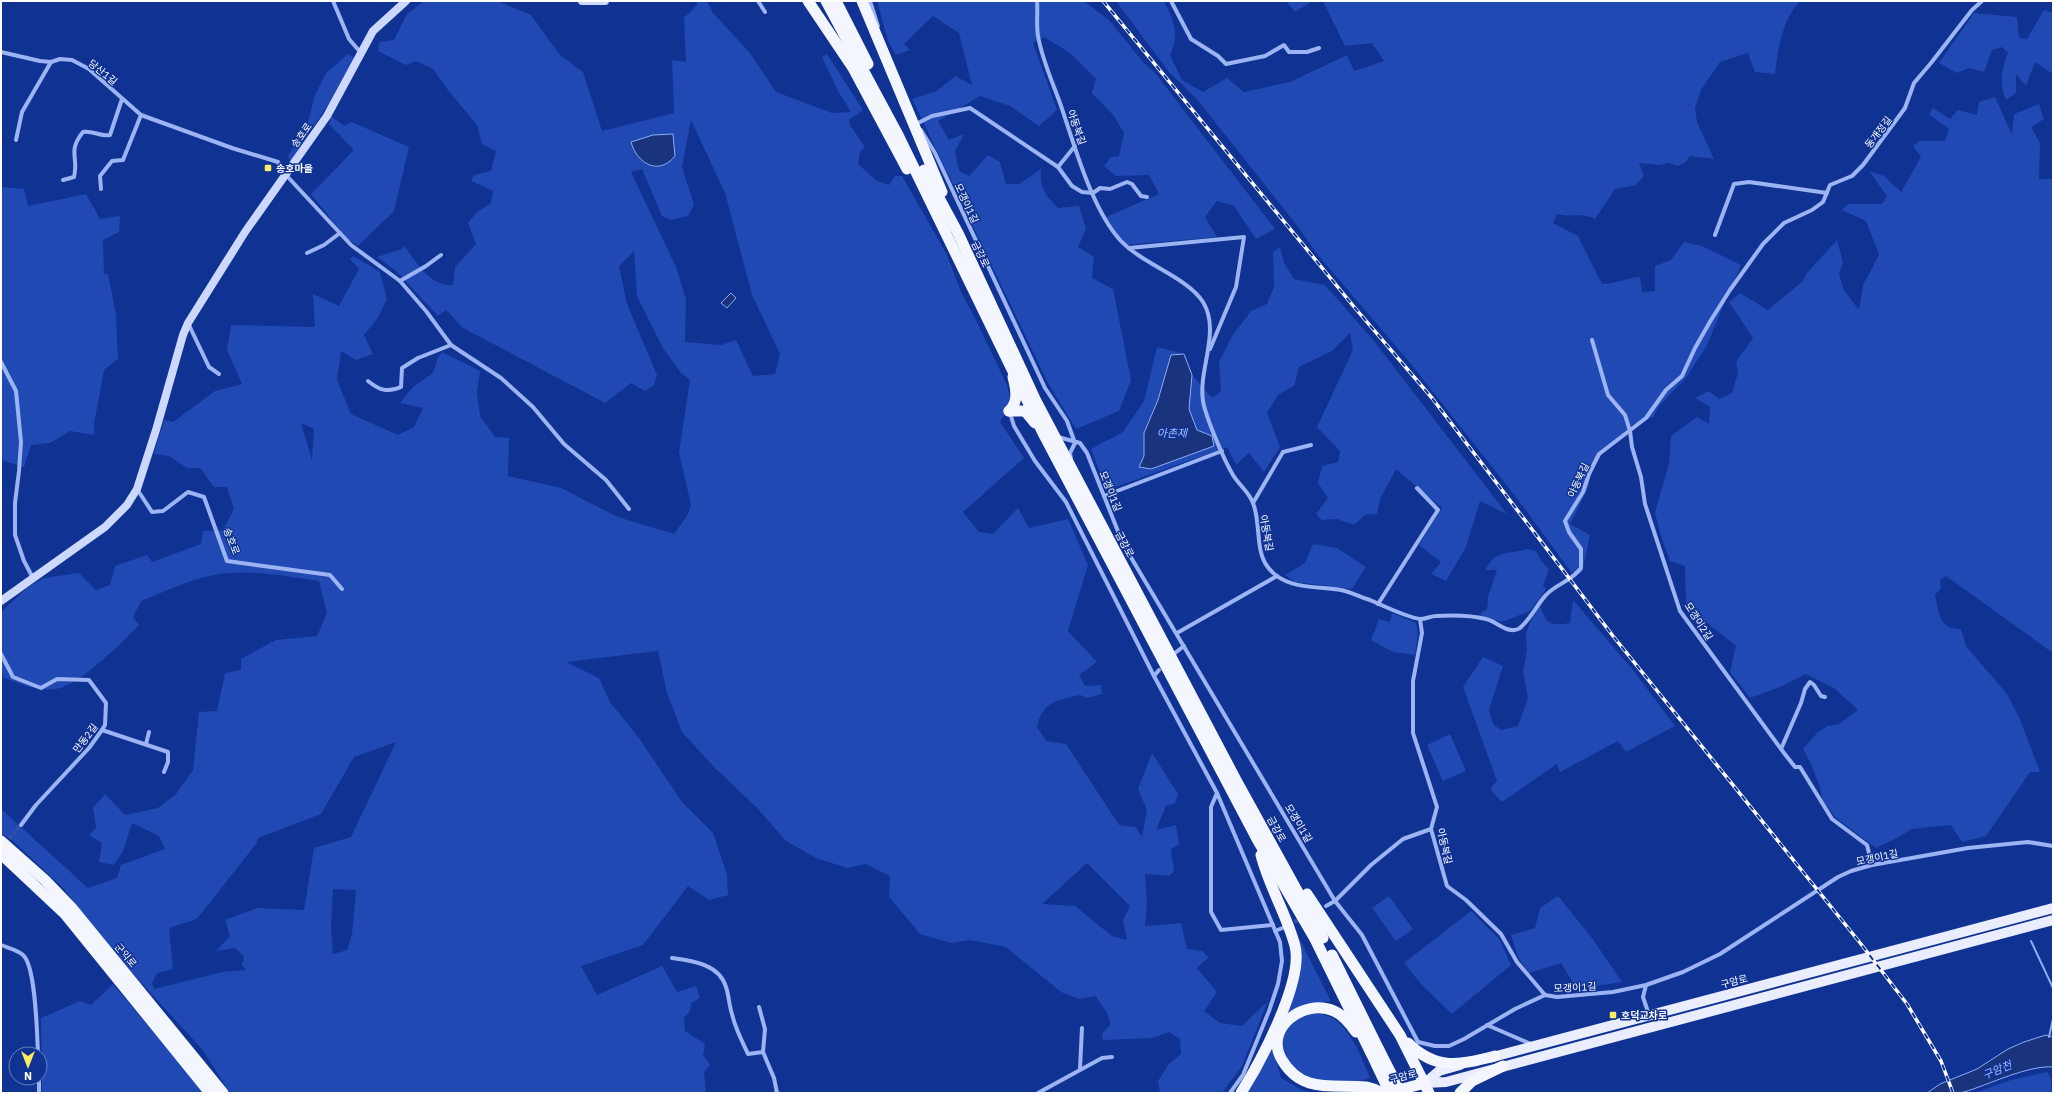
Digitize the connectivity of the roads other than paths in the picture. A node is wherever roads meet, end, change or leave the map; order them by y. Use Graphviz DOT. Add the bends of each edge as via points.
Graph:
graph roads {
  1 [pos="339,1"];
  2 [pos="406,1"];
  3 [pos="584,1"];
  4 [pos="605,1"];
  5 [pos="758,1"];
  6 [pos="808,1"];
  7 [pos="826,1"];
  8 [pos="836,1"];
  9 [pos="862,1"];
  10 [pos="870,1"];
  11 [pos="1038,1"];
  12 [pos="1171,1"];
  13 [pos="1982,1"];
  14 [pos="334,2"];
  15 [pos="765,12"];
  16 [pos="1319,48"];
  17 [pos="1,52"];
  18 [pos="361,53"];
  19 [pos="51,62"];
  20 [pos="122,99"];
  21 [pos="141,114"];
  22 [pos="918,123"];
  23 [pos="16,140"];
  24 [pos="1075,146"];
  25 [pos="1058,167"];
  26 [pos="286,175"];
  27 [pos="63,180"];
  28 [pos="101,189"];
  29 [pos="1092,193"];
  30 [pos="1827,193"];
  31 [pos="1147,197"];
  32 [pos="947,232"];
  33 [pos="340,233"];
  34 [pos="958,233"];
  35 [pos="1715,235"];
  36 [pos="1129,248"];
  37 [pos="308,253"];
  38 [pos="441,255"];
  39 [pos="400,281"];
  40 [pos="188,323"];
  41 [pos="1592,340"];
  42 [pos="450,345"];
  43 [pos="1209,351"];
  44 [pos="1008,361"];
  45 [pos="1,362"];
  46 [pos="219,374"];
  47 [pos="368,381"];
  48 [pos="1009,411"];
  49 [pos="1630,431"];
  50 [pos="1049,435"];
  51 [pos="1075,443"];
  52 [pos="1311,444"];
  53 [pos="1222,451"];
  54 [pos="1071,468"];
  55 [pos="1417,488"];
  56 [pos="137,489"];
  57 [pos="1104,496"];
  58 [pos="1253,503"];
  59 [pos="629,508"];
  60 [pos="1277,576"];
  61 [pos="34,578"];
  62 [pos="342,589"];
  63 [pos="1,601"];
  64 [pos="1378,604"];
  65 [pos="1420,619"];
  66 [pos="1177,633"];
  67 [pos="1184,646"];
  68 [pos="1,654"];
  69 [pos="1175,654"];
  70 [pos="1159,670"];
  71 [pos="1154,676"];
  72 [pos="1825,697"];
  73 [pos="102,730"];
  74 [pos="149,732"];
  75 [pos="146,744"];
  76 [pos="1781,749"];
  77 [pos="164,772"];
  78 [pos="1236,780"];
  79 [pos="1217,793"];
  80 [pos="21,825"];
  81 [pos="1431,829"];
  82 [pos="1256,839"];
  83 [pos="1,842"];
  84 [pos="2053,846"];
  85 [pos="1,854"];
  86 [pos="1872,865"];
  87 [pos="1336,901"];
  88 [pos="1326,906"];
  89 [pos="2053,908"];
  90 [pos="2053,920"];
  91 [pos="1273,925"];
  92 [pos="1285,927"];
  93 [pos="1275,931"];
  94 [pos="1,945"];
  95 [pos="672,958"];
  96 [pos="1646,985"];
  97 [pos="1545,995"];
  98 [pos="759,1007"];
  99 [pos="1649,1016"];
  100 [pos="1487,1025"];
  101 [pos="1082,1028"];
  102 [pos="1400,1035"];
  103 [pos="37,1046"];
  104 [pos="1535,1046"];
  105 [pos="1375,1051"];
  106 [pos="763,1052"];
  107 [pos="1495,1056"];
  108 [pos="1112,1057"];
  109 [pos="1502,1066"];
  110 [pos="1080,1068"];
  111 [pos="1427,1088"];
  112 [pos="210,1093"];
  113 [pos="223,1093"];
  114 [pos="776,1093"];
  115 [pos="1038,1093"];
  116 [pos="1230,1093"];
  117 [pos="1241,1093"];
  118 [pos="1363,1093"];
  119 [pos="1384,1093"];
  120 [pos="1390,1093"];
  121 [pos="1401,1093"];
  122 [pos="1460,1093"];
  1 -- 14 [label="street"];
  2 -- 18 [label="main road, 송호로" via="373,31"];
  3 -- 4 [label="main road"];
  5 -- 15 [label="street"];
  6 -- 32 [label="highway" via="853,68 923,199"];
  7 -- 32 [label="highway, 금강로"];
  8 -- 34 [label="highway, 금강로"];
  9 -- 34 [label="highway" via="925,148"];
  10 -- 22 [label="street, 모갱이1길" via="887,53"];
  11 -- 24 [label="street, 아동북길" via="1037,25 1041,48"];
  12 -- 16 [label="street" via="1191,39 1226,64 1265,56 1284,45 1289,52 1307,52"];
  13 -- 30 [label="street, 동개정길" via="1914,83 1905,108 1863,165 1852,176 1830,185"];
  14 -- 18 [label="street" via="349,39"];
  17 -- 19 [label="street, 당산1길"];
  18 -- 26 [label="main road, 송호로" via="331,109"];
  19 -- 20 [label="street, 당산1길" via="60,59 72,60 89,69"];
  19 -- 23 [label="street" via="22,112"];
  20 -- 21 [label="street, 당산1길"];
  20 -- 27 [label="street" via="110,135 88,131 83,132 76,141 73,151 74,177"];
  21 -- 26 [label="street, 당산1길" via="278,162"];
  21 -- 28 [label="street" via="123,160 112,161 100,176"];
  22 -- 25 [label="street" via="932,116 970,108"];
  22 -- 51 [label="street, 모갱이1길" via="935,153 1045,388 1067,421"];
  24 -- 25 [label="street"];
  24 -- 29 [label="street, 아동북길"];
  25 -- 29 [label="street" via="1072,186 1082,192"];
  26 -- 33 [label="street, 당산1길"];
  26 -- 40 [label="main road, 송호로"];
  29 -- 31 [label="street" via="1100,188 1110,189 1127,182 1132,184 1141,196"];
  29 -- 36 [label="street, 아동북길" via="1106,221"];
  30 -- 35 [label="street" via="1749,182 1734,184"];
  30 -- 49 [label="street, 동개정길" via="1823,202 1784,223 1762,246 1712,320 1682,376 1666,390 1646,418"];
  32 -- 44 [label="highway, 금강로"];
  33 -- 37 [label="street"];
  33 -- 39 [label="street, 당산1길" via="351,245"];
  34 -- 50 [label="highway, 금강로"];
  36 -- 43 [label="street, 아동북길" via="1190,288 1203,302 1209,316"];
  36 -- 43 [label="street, 아동북길" via="1244,237 1236,287"];
  38 -- 39 [label="street"];
  39 -- 42 [label="street, 당산1길" via="426,311"];
  40 -- 46 [label="street" via="209,367"];
  40 -- 56 [label="main road, 송호로"];
  41 -- 49 [label="street, 모갱이2길" via="1608,395 1625,415"];
  42 -- 47 [label="street" via="418,358 402,368 401,386 392,391 378,389"];
  42 -- 59 [label="street" via="501,378 533,407 564,444 606,480"];
  43 -- 53 [label="street, 아동북길" via="1203,381 1203,401"];
  44 -- 48 [label="highway" via="1016,398 1014,406"];
  44 -- 50 [label="highway, 금강로"];
  45 -- 61 [label="street" via="16,391 21,442 15,503 15,535 24,561"];
  48 -- 50 [label="highway" via="1025,411"];
  48 -- 71 [label="street" via="1020,437 1066,502"];
  49 -- 65 [label="street, 아동북길" via="1599,454 1583,492 1566,521 1568,532 1581,549 1581,568 1566,582 1548,592 1522,626 1518,629 1504,629 1498,623 1467,616 1434,616"];
  49 -- 76 [label="street, 모갱이2길" via="1645,504 1680,611"];
  50 -- 51 [label="street"];
  50 -- 54 [label="highway, 금강로"];
  50 -- 82 [label="highway, 금강로"];
  51 -- 54 [label="street" via="1070,453"];
  51 -- 57 [label="street, 모갱이1길" via="1080,444 1087,454"];
  52 -- 58 [label="street" via="1283,452"];
  53 -- 57 [label="street"];
  53 -- 58 [label="street, 아동북길" via="1233,476"];
  54 -- 78 [label="highway, 금강로"];
  55 -- 64 [label="street" via="1438,510"];
  56 -- 61 [label="main road, 송호로" via="127,505 106,527"];
  56 -- 62 [label="street, 송호로" via="152,512 163,510 188,492 204,497 227,561 330,575"];
  57 -- 66 [label="street, 모갱이1길" via="1123,544"];
  58 -- 60 [label="street, 아동북길" via="1261,553 1267,566"];
  60 -- 64 [label="street, 아동북길" via="1310,588 1341,590"];
  60 -- 66 [label="street"];
  61 -- 63 [label="main road, 송호로"];
  64 -- 65 [label="street, 아동북길"];
  65 -- 81 [label="street, 아동북길" via="1422,633 1413,681 1413,733 1437,807"];
  66 -- 67 [label="street, 모갱이1길"];
  67 -- 69 [label="street"];
  67 -- 87 [label="street, 모갱이1길"];
  68 -- 73 [label="street, 만동2길" via="13,677 41,688 57,679 89,680 106,703 105,725"];
  70 -- 71 [label="street"];
  71 -- 79 [label="street"];
  72 -- 76 [label="street" via="1821,696 1810,682"];
  73 -- 75 [label="street"];
  73 -- 80 [label="street, 만동2길"];
  74 -- 75 [label="street"];
  75 -- 77 [label="street" via="168,752"];
  76 -- 86 [label="street, 모갱이2길" via="1795,767 1800,767 1832,819 1867,845"];
  78 -- 102 [label="highway" via="1243,787 1318,912"];
  78 -- 105 [label="highway, 금강로" via="1321,934"];
  79 -- 91 [label="street"];
  79 -- 91 [label="street" via="1211,808 1211,912 1221,930"];
  81 -- 87 [label="street" via="1403,839 1371,865"];
  81 -- 97 [label="street, 아동북길" via="1447,886 1466,900 1501,934 1517,962"];
  82 -- 105 [label="highway, 금강로" via="1316,938"];
  82 -- 117 [label="highway" via="1266,874 1296,948 1295,973 1273,1032"];
  83 -- 113 [label="highway, 군익로" via="45,880 71,907"];
  84 -- 86 [label="street, 모갱이1길" via="2028,842 1997,844"];
  85 -- 112 [label="highway" via="65,914"];
  86 -- 96 [label="street, 모갱이1길" via="1838,877 1720,954 1683,972"];
  87 -- 88 [label="street"];
  87 -- 100 [label="street, 모갱이1길" via="1362,935 1418,1042 1449,1046"];
  89 -- 99 [label="main road, 구암로"];
  90 -- 109 [label="main road, 구암로"];
  91 -- 93 [label="street"];
  92 -- 93 [label="street"];
  93 -- 116 [label="street" via="1280,942 1282,961 1278,984 1243,1075"];
  94 -- 103 [label="street" via="23,955 30,964"];
  95 -- 106 [label="street" via="710,967 720,975 726,986 732,1016 748,1054"];
  96 -- 97 [label="street, 모갱이1길" via="1613,992 1556,997"];
  96 -- 99 [label="street" via="1643,997"];
  97 -- 100 [label="street, 모갱이1길"];
  98 -- 106 [label="street" via="765,1029"];
  99 -- 104 [label="main road, 구암로"];
  100 -- 104 [label="street"];
  101 -- 110 [label="street"];
  102 -- 107 [label="highway" via="1419,1054 1432,1061 1452,1064"];
  102 -- 111 [label="highway"];
  104 -- 107 [label="main road, 구암로"];
  105 -- 119 [label="highway" via="1350,1023 1336,1012 1324,1008 1313,1008 1289,1017 1278,1035 1277,1046 1281,1059 1289,1072 1306,1083 1316,1087 1367,1087"];
  105 -- 120 [label="highway, 금강로, bridge"];
  105 -- 121 [label="highway, 금강로, bridge"];
  106 -- 114 [label="street" via="774,1078"];
  107 -- 111 [label="main road, 구암로" via="1438,1071"];
  108 -- 110 [label="street" via="1102,1058"];
  109 -- 111 [label="main road, 구암로"];
  109 -- 122 [label="highway" via="1472,1081"];
  110 -- 115 [label="street"];
  111 -- 119 [label="highway, 구암로"];
  118 -- 119 [label="highway, 구암로"];
}
